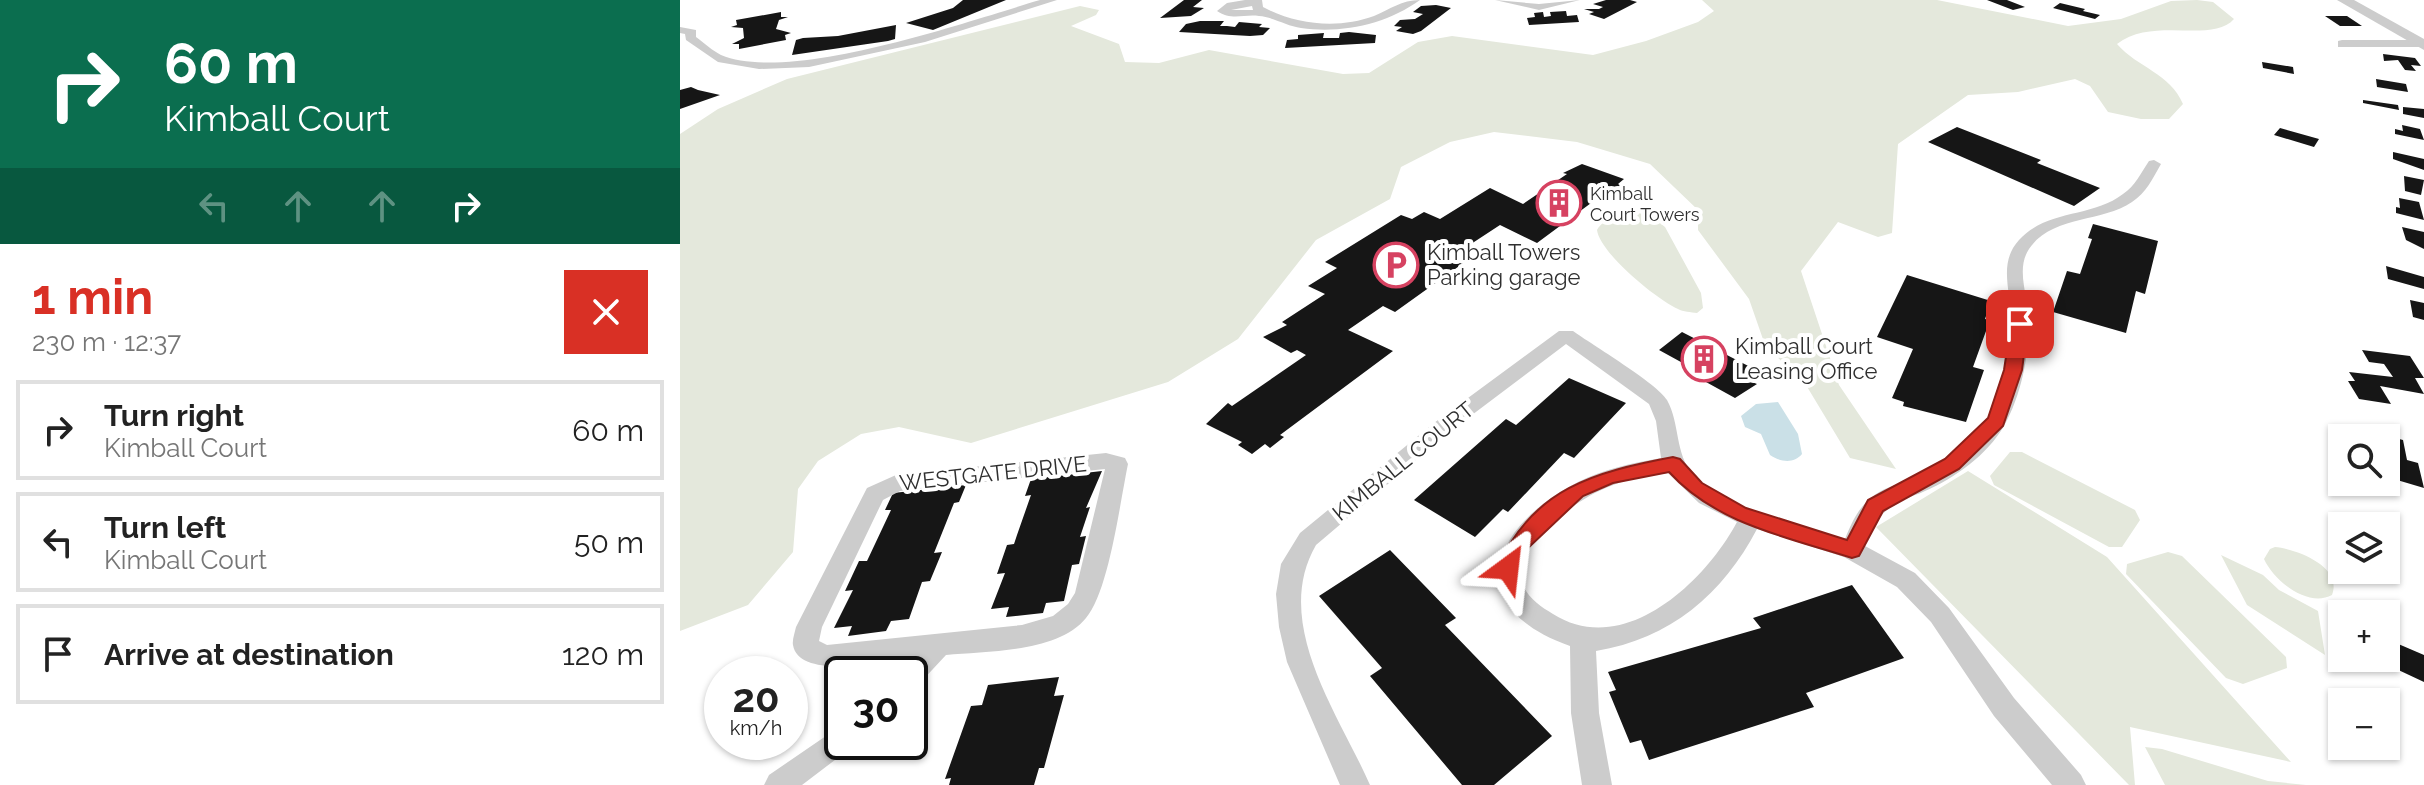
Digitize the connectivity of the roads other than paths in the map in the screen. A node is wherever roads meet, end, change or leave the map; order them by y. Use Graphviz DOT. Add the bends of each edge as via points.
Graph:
graph roads {
  1 [pos="1052,0"];
  2 [pos="1415,0"];
  3 [pos="1500,0"];
  4 [pos="1575,0"];
  5 [pos="2344,0"];
  6 [pos="1258,5"];
  7 [pos="683,37"];
  8 [pos="2342,44"];
  9 [pos="2423,44"];
  10 [pos="2154,164"];
  11 [pos="1673,464"];
  12 [pos="1751,518"];
  13 [pos="1852,550"];
  14 [pos="1583,639"];
  15 [pos="939,644"];
  16 [pos="928,656"];
  17 [pos="824,751"];
  18 [pos="779,785"];
  19 [pos="1355,785"];
  20 [pos="1597,785"];
  21 [pos="2071,785"];
  1 -- 7 [label="street" via="930,39 816,61 730,60"];
  2 -- 6 [label="street" via="1372,20 1345,24 1296,24"];
  3 -- 4 [label="street" via="1539,7"];
  5 -- 9 [label="street"];
  8 -- 9 [label="street"];
  10 -- 13 [label="street" via="2130,199 2049,226 2025,243 2014,266 2020,315 2013,370 1996,421 1952,464 1876,506"];
  11 -- 12 [label="street" via="1706,496"];
  11 -- 14 [label="street" via="1583,486 1556,506 1513,553 1508,578 1520,603 1541,620"];
  11 -- 19 [label="street, KIMBALL COURT" via="1657,400 1566,335 1449,421 1305,543 1289,589 1291,629 1307,679"];
  12 -- 13 [label="street"];
  12 -- 14 [label="street" via="1725,564 1697,593 1636,629"];
  13 -- 21 [label="street" via="1891,569 1926,599 2004,707"];
  14 -- 20 [label="street" via="1585,713"];
  15 -- 15 [label="street, WESTGATE DRIVE" via="1045,632 1075,615 1087,596 1117,464 896,483 875,494 809,627 806,645 827,656"];
  15 -- 16 [label="street"];
  17 -- 18 [label="street"];
}
